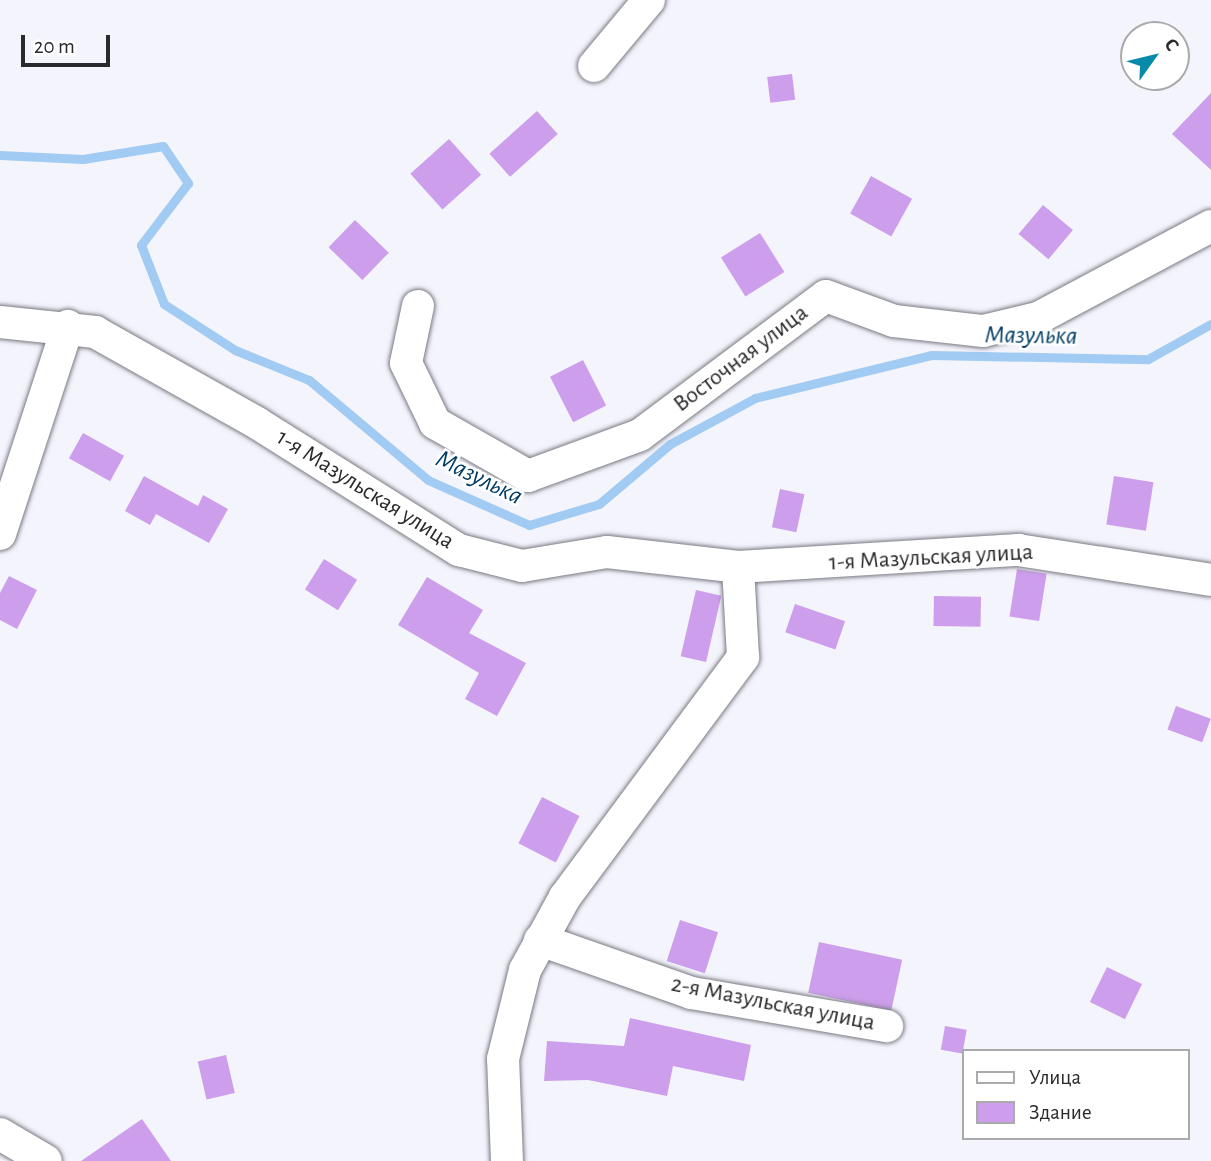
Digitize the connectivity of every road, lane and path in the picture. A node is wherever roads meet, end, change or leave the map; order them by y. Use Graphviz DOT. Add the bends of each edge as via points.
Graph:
graph roads {
  1 [pos="649,0"];
  2 [pos="594,66"];
  3 [pos="1211,226"];
  4 [pos="418,306"];
  5 [pos="0,322"];
  6 [pos="68,326"];
  7 [pos="0,534"];
  8 [pos="738,568"];
  9 [pos="1211,580"];
  10 [pos="540,940"];
  11 [pos="887,1026"];
  12 [pos="0,1135"];
  13 [pos="46,1161"];
  14 [pos="507,1161"];
  1 -- 2 [label="street"];
  3 -- 4 [label="street, Восточная улица" via="1038,318 983,331 894,321 826,296 640,435 528,476 435,424 406,363"];
  5 -- 6 [label="street, 1-я Мазульская улица"];
  6 -- 7 [label="street"];
  6 -- 8 [label="street, 1-я Мазульская улица" via="95,332 257,423 459,550 522,566 607,552"];
  8 -- 9 [label="street, 1-я Мазульская улица" via="1018,550"];
  8 -- 10 [label="street" via="743,657"];
  10 -- 11 [label="street, 2-я Мазульская улица" via="691,993"];
  10 -- 14 [label="street" via="525,970 503,1059"];
  12 -- 13 [label="street"];
}
